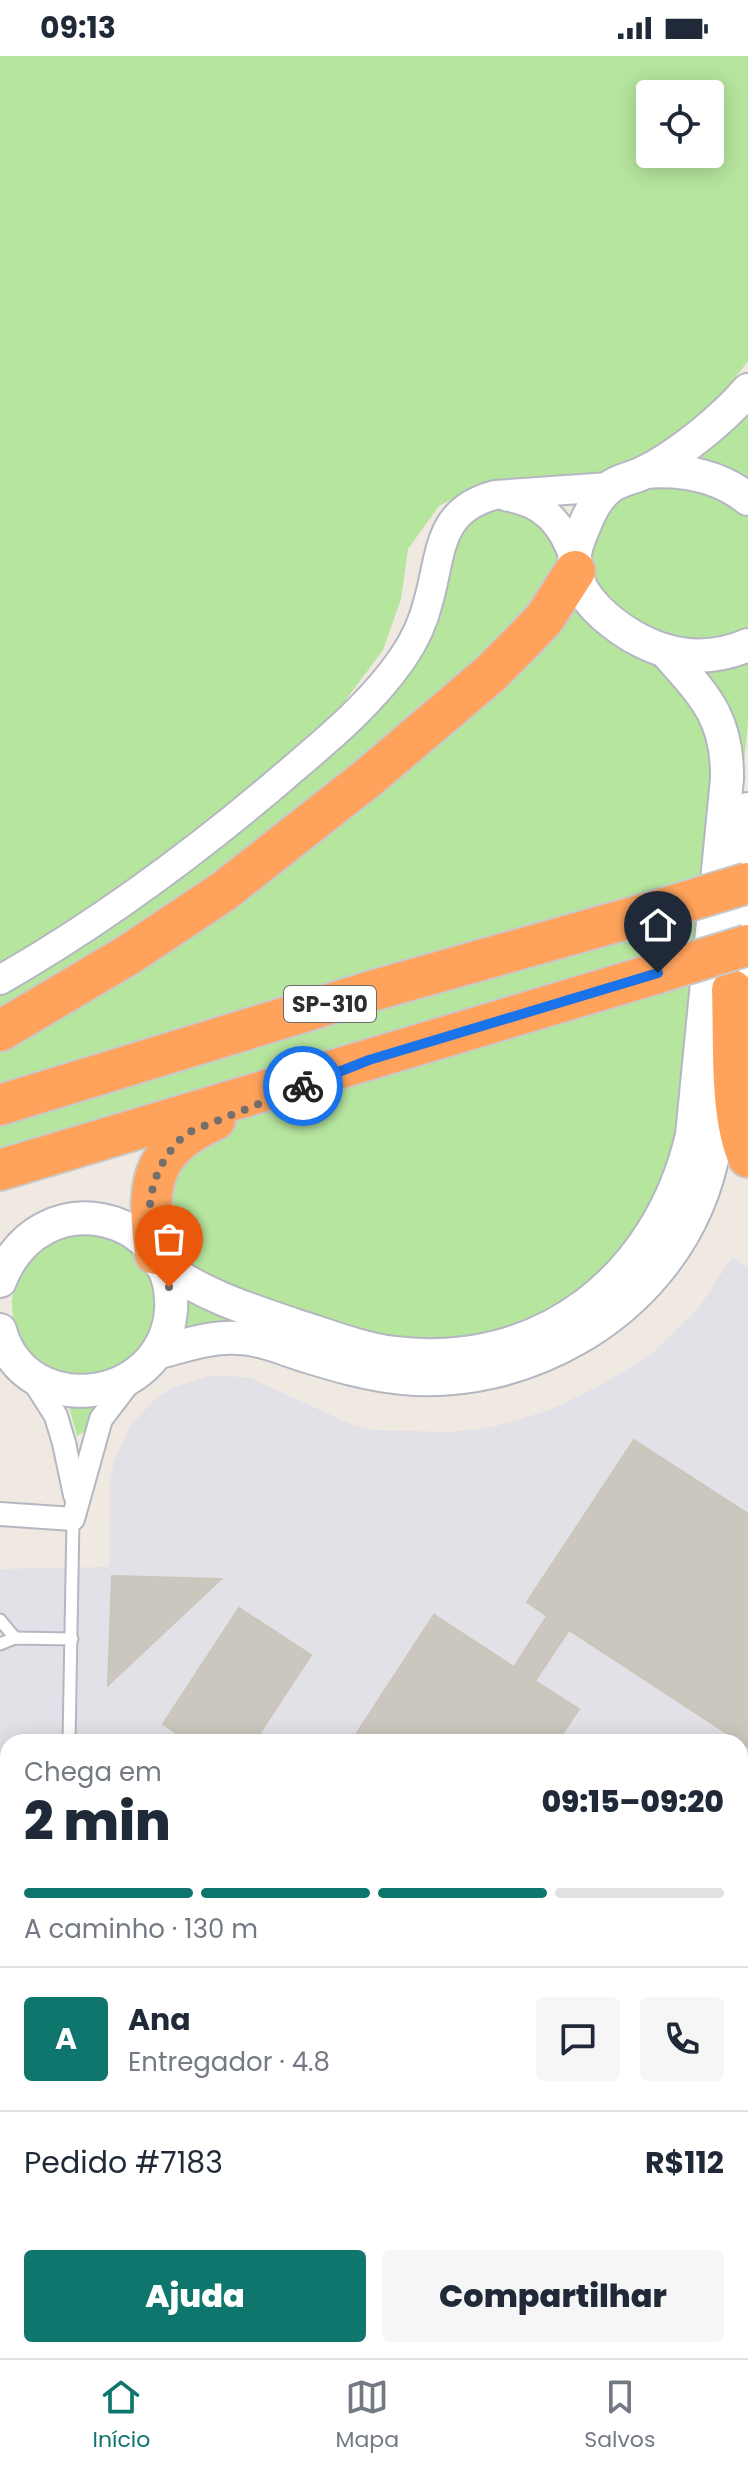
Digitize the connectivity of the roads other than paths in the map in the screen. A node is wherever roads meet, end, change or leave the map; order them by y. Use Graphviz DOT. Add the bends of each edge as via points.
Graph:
graph roads {
  1 [pos="748,390"];
  2 [pos="645,472"];
  3 [pos="609,487"];
  4 [pos="495,495"];
  5 [pos="748,499"];
  6 [pos="574,564"];
  7 [pos="748,645"];
  8 [pos="665,651"];
  9 [pos="748,809"];
  10 [pos="748,883"];
  11 [pos="748,945"];
  12 [pos="0,980"];
  13 [pos="732,990"];
  14 [pos="0,1031"];
  15 [pos="369,1060"];
  16 [pos="0,1105"];
  17 [pos="748,1157"];
  18 [pos="0,1170"];
  19 [pos="158,1260"];
  20 [pos="2,1270"];
  21 [pos="10,1351"];
  22 [pos="146,1364"];
  23 [pos="75,1512"];
  24 [pos="0,1514"];
  25 [pos="0,1620"];
  26 [pos="15,1638"];
  27 [pos="72,1639"];
  28 [pos="0,1644"];
  29 [pos="69,1734"];
  1 -- 2 [label="main road" via="708,429"];
  2 -- 3 [label="main road"];
  2 -- 5 [label="main road" via="698,474"];
  3 -- 4 [label="street"];
  3 -- 6 [label="main road" via="589,515"];
  4 -- 6 [label="street" via="521,499 552,516 570,544"];
  4 -- 12 [label="street" via="478,499 451,522 414,638 368,700 214,836 116,908"];
  6 -- 8 [label="main road" via="590,599 615,626"];
  6 -- 14 [label="highway" via="544,619 511,653 335,805 175,924"];
  7 -- 8 [label="main road" via="710,657"];
  8 -- 19 [label="main road" via="718,719 727,779 692,1135 672,1201 639,1254 599,1296 553,1325 471,1352 433,1355 392,1353 312,1331 208,1295"];
  9 -- 13 [label="main road"];
  10 -- 16 [label="highway, SP-310, bridge"];
  11 -- 15 [label="highway, SP-310, bridge"];
  13 -- 17 [label="highway" via="737,1106"];
  13 -- 22 [label="main road" via="719,1126 698,1204 652,1277 620,1309 580,1337 503,1371 437,1380 371,1374 241,1338 217,1338"];
  15 -- 18 [label="highway, SP-310"];
  15 -- 19 [label="highway" via="213,1121 173,1146 152,1183 149,1209"];
  19 -- 20 [label="main road" via="137,1236 116,1223 66,1219 22,1242"];
  19 -- 22 [label="main road" via="171,1310 166,1332"];
  21 -- 22 [label="main road" via="55,1388 83,1392 111,1388"];
  21 -- 23 [label="street" via="56,1416"];
  22 -- 23 [label="street" via="101,1419"];
  23 -- 24 [label="street"];
  23 -- 27 [label="lane"];
  25 -- 26 [label="lane"];
  26 -- 27 [label="lane"];
  26 -- 28 [label="lane"];
  27 -- 29 [label="lane"];
}
